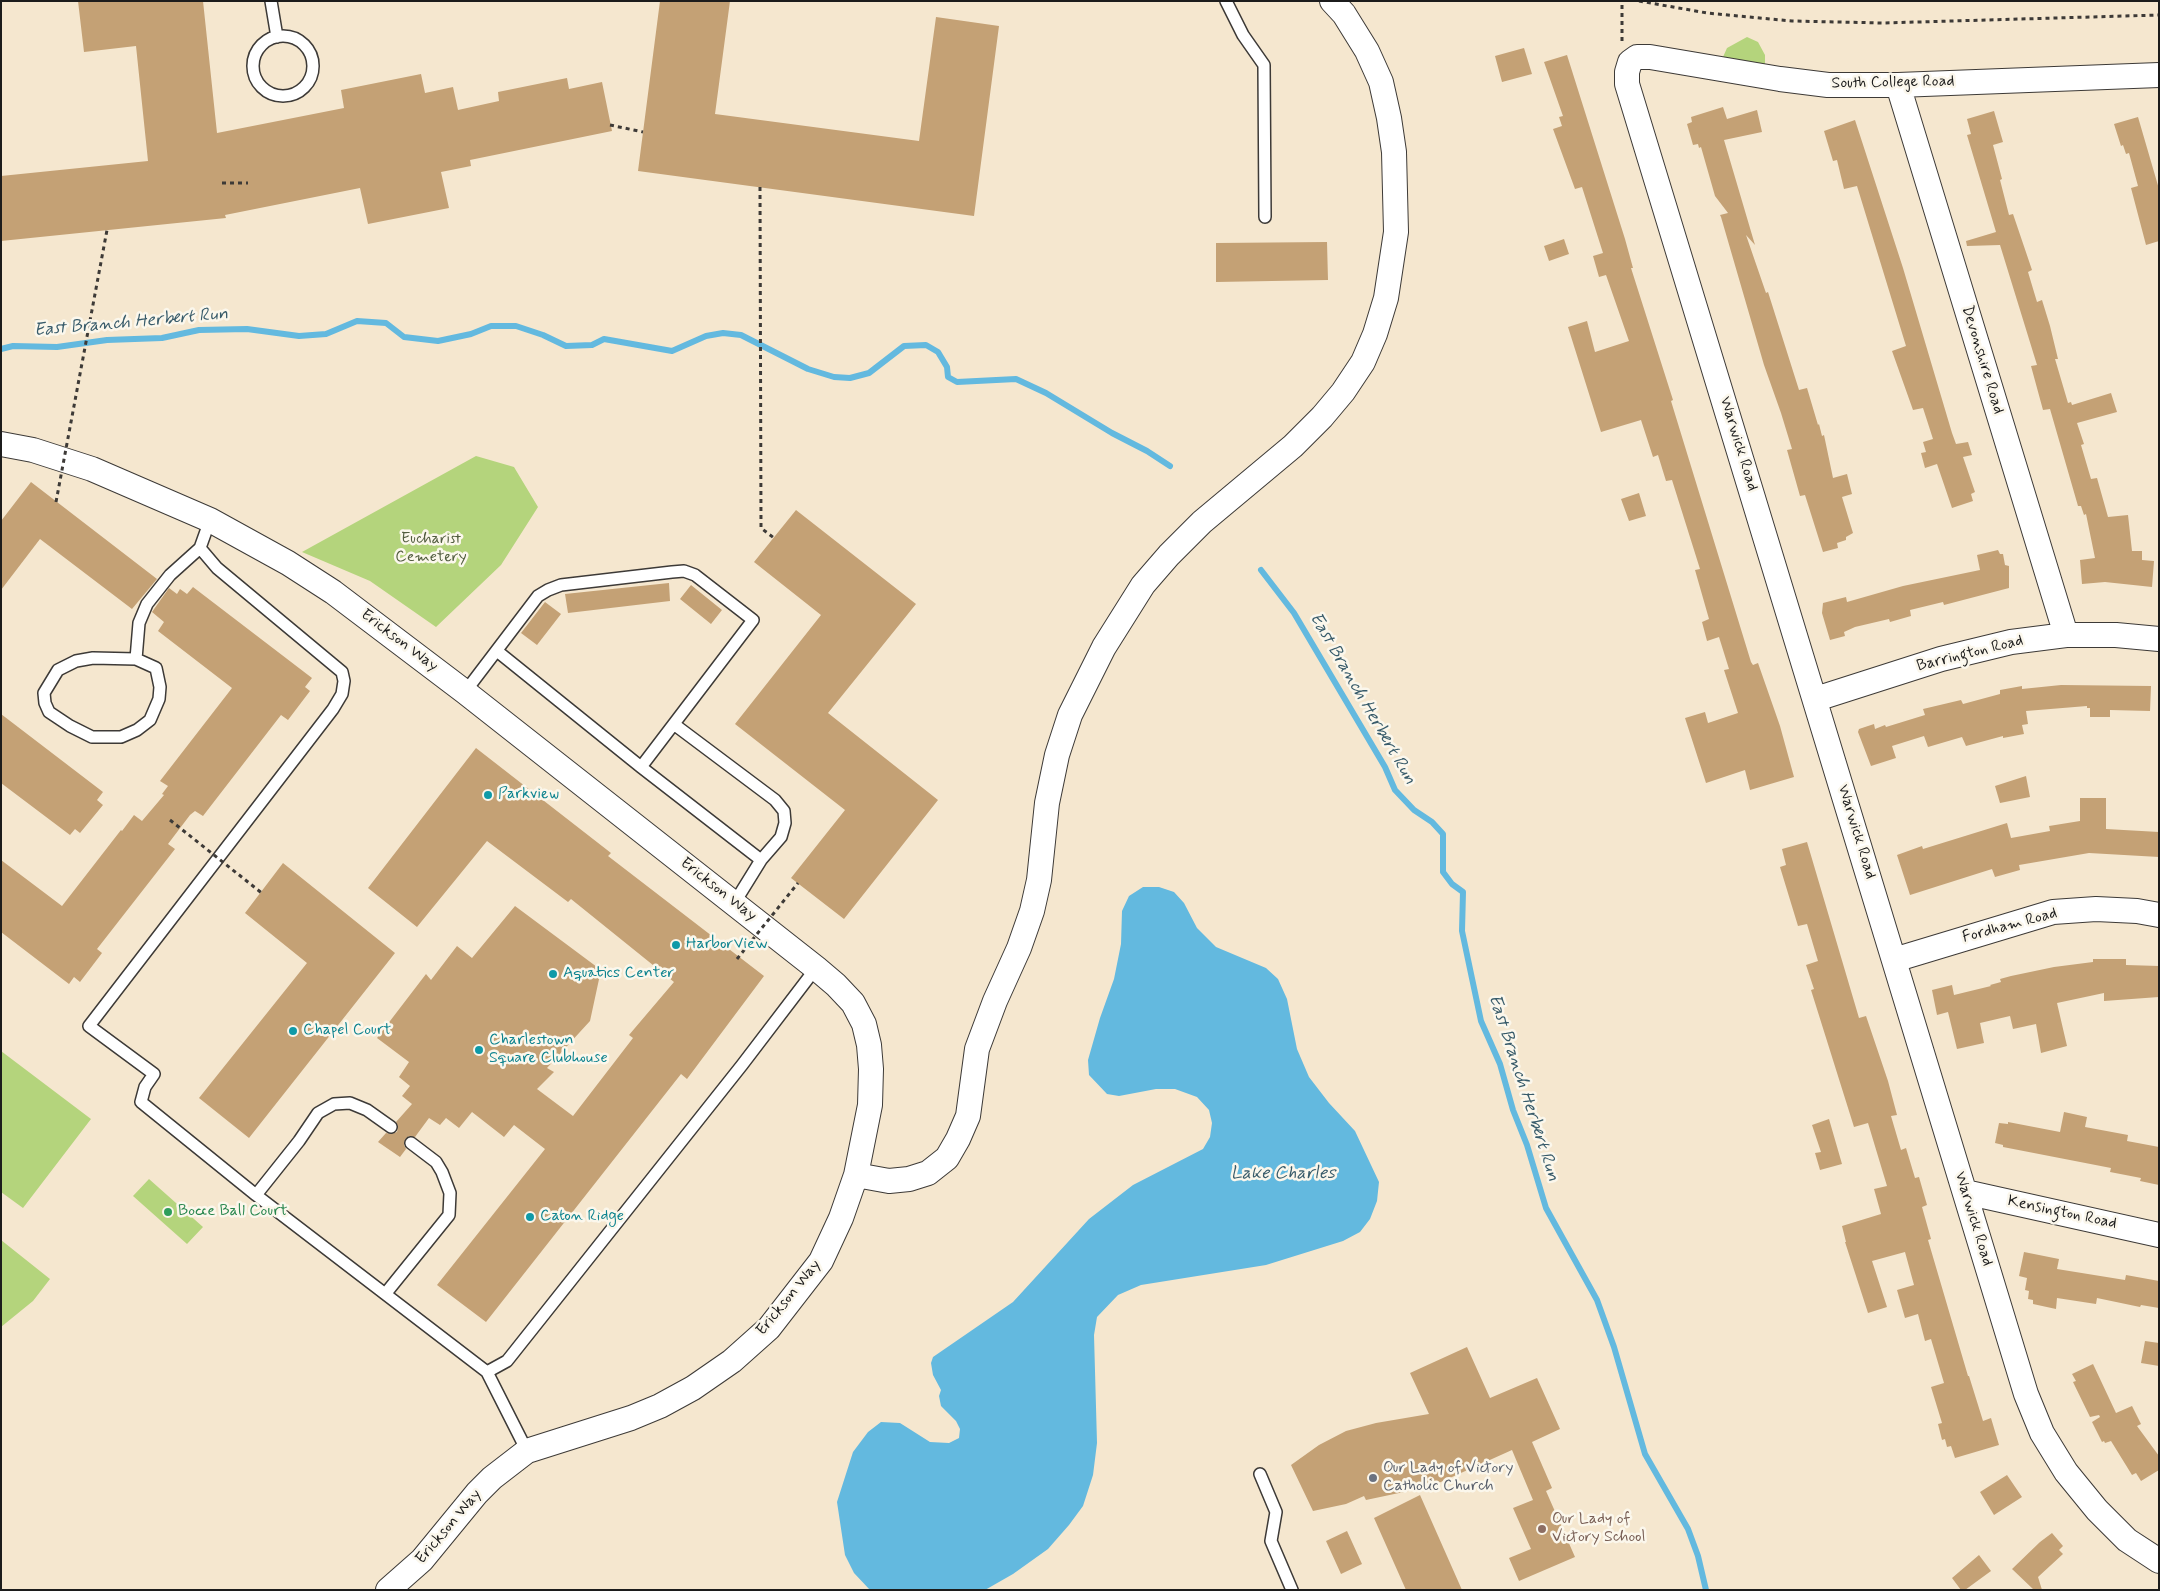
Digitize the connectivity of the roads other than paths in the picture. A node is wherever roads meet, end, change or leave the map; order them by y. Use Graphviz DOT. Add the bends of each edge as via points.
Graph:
graph roads {
  1 [pos="271,1"];
  2 [pos="1226,1"];
  3 [pos="1332,1"];
  4 [pos="277,37"];
  5 [pos="1630,62"];
  6 [pos="2159,75"];
  7 [pos="1898,85"];
  8 [pos="1265,217"];
  9 [pos="1,444"];
  10 [pos="210,520"];
  11 [pos="200,548"];
  12 [pos="2066,635"];
  13 [pos="2159,639"];
  14 [pos="497,651"];
  15 [pos="136,659"];
  16 [pos="465,692"];
  17 [pos="1816,699"];
  18 [pos="675,725"];
  19 [pos="641,767"];
  20 [pos="761,860"];
  21 [pos="735,902"];
  22 [pos="2159,916"];
  23 [pos="1894,960"];
  24 [pos="816,968"];
  25 [pos="391,1127"];
  26 [pos="411,1142"];
  27 [pos="856,1175"];
  28 [pos="1965,1192"];
  29 [pos="256,1195"];
  30 [pos="2159,1235"];
  31 [pos="386,1293"];
  32 [pos="487,1372"];
  33 [pos="527,1451"];
  34 [pos="1260,1474"];
  35 [pos="2159,1561"];
  36 [pos="388,1590"];
  37 [pos="1292,1590"];
  1 -- 4 [label="lane"];
  2 -- 8 [label="lane" via="1243,35 1264,65"];
  3 -- 27 [label="street" via="1367,51 1381,82 1394,152 1396,232 1386,298 1375,334 1363,362 1322,417 1293,446 1202,522 1143,585 1089,677 1070,715 1057,754 1032,911 977,1049 968,1116 958,1139 946,1158 928,1173 889,1181"];
  4 -- 4 [label="lane" via="259,48 254,62 255,77 266,91 280,96 291,95 303,89 310,80 314,67 312,56 298,40 288,36"];
  5 -- 7 [label="street, South College Road" via="1637,57 1650,57 1828,85"];
  5 -- 17 [label="street, Warwick Road" via="1628,84"];
  6 -- 7 [label="street, South College Road"];
  7 -- 12 [label="street, Devonshire Road"];
  9 -- 10 [label="street, Erickson Way" via="33,450 92,470"];
  10 -- 11 [label="lane"];
  10 -- 16 [label="street, Erickson Way" via="333,592"];
  11 -- 15 [label="lane" via="170,575 148,604 139,624"];
  11 -- 29 [label="lane" via="217,568 342,672 342,694 333,710 89,1026 154,1074 145,1087 142,1102"];
  12 -- 13 [label="street, Barrington Road"];
  12 -- 17 [label="street, Barrington Road" via="2011,642 1949,657"];
  14 -- 16 [label="lane"];
  14 -- 18 [label="lane" via="538,596 561,585 672,572 695,575 753,620"];
  14 -- 19 [label="lane"];
  15 -- 15 [label="lane" via="93,658 76,661 58,670 44,693 49,712 92,737 121,737 136,730 150,720 159,699 160,687 156,668"];
  16 -- 21 [label="street, Erickson Way"];
  17 -- 23 [label="street, Warwick Road"];
  18 -- 19 [label="lane"];
  18 -- 20 [label="lane" via="775,800 784,811 786,823 781,836"];
  19 -- 20 [label="lane"];
  20 -- 21 [label="lane"];
  21 -- 24 [label="street, Erickson Way"];
  22 -- 23 [label="street, Fordham Road" via="2137,911 2096,909 2053,912"];
  23 -- 28 [label="street, Warwick Road"];
  24 -- 27 [label="street, Erickson Way" via="853,1003 864,1024 869,1045 870,1105"];
  24 -- 32 [label="lane" via="507,1361"];
  25 -- 29 [label="lane" via="350,1103 334,1104 318,1114"];
  26 -- 31 [label="lane" via="436,1162 442,1172 450,1194 449,1215"];
  27 -- 33 [label="street, Erickson Way" via="821,1261 769,1328 732,1360 693,1388 660,1406"];
  28 -- 30 [label="street, Kensington Road"];
  28 -- 35 [label="street, Warwick Road" via="2026,1394 2042,1433 2066,1472 2097,1510 2127,1540"];
  29 -- 31 [label="lane"];
  31 -- 32 [label="lane"];
  32 -- 33 [label="lane"];
  33 -- 36 [label="street, Erickson Way" via="476,1493 422,1560"];
  34 -- 37 [label="lane" via="1276,1512 1271,1541"];
}
